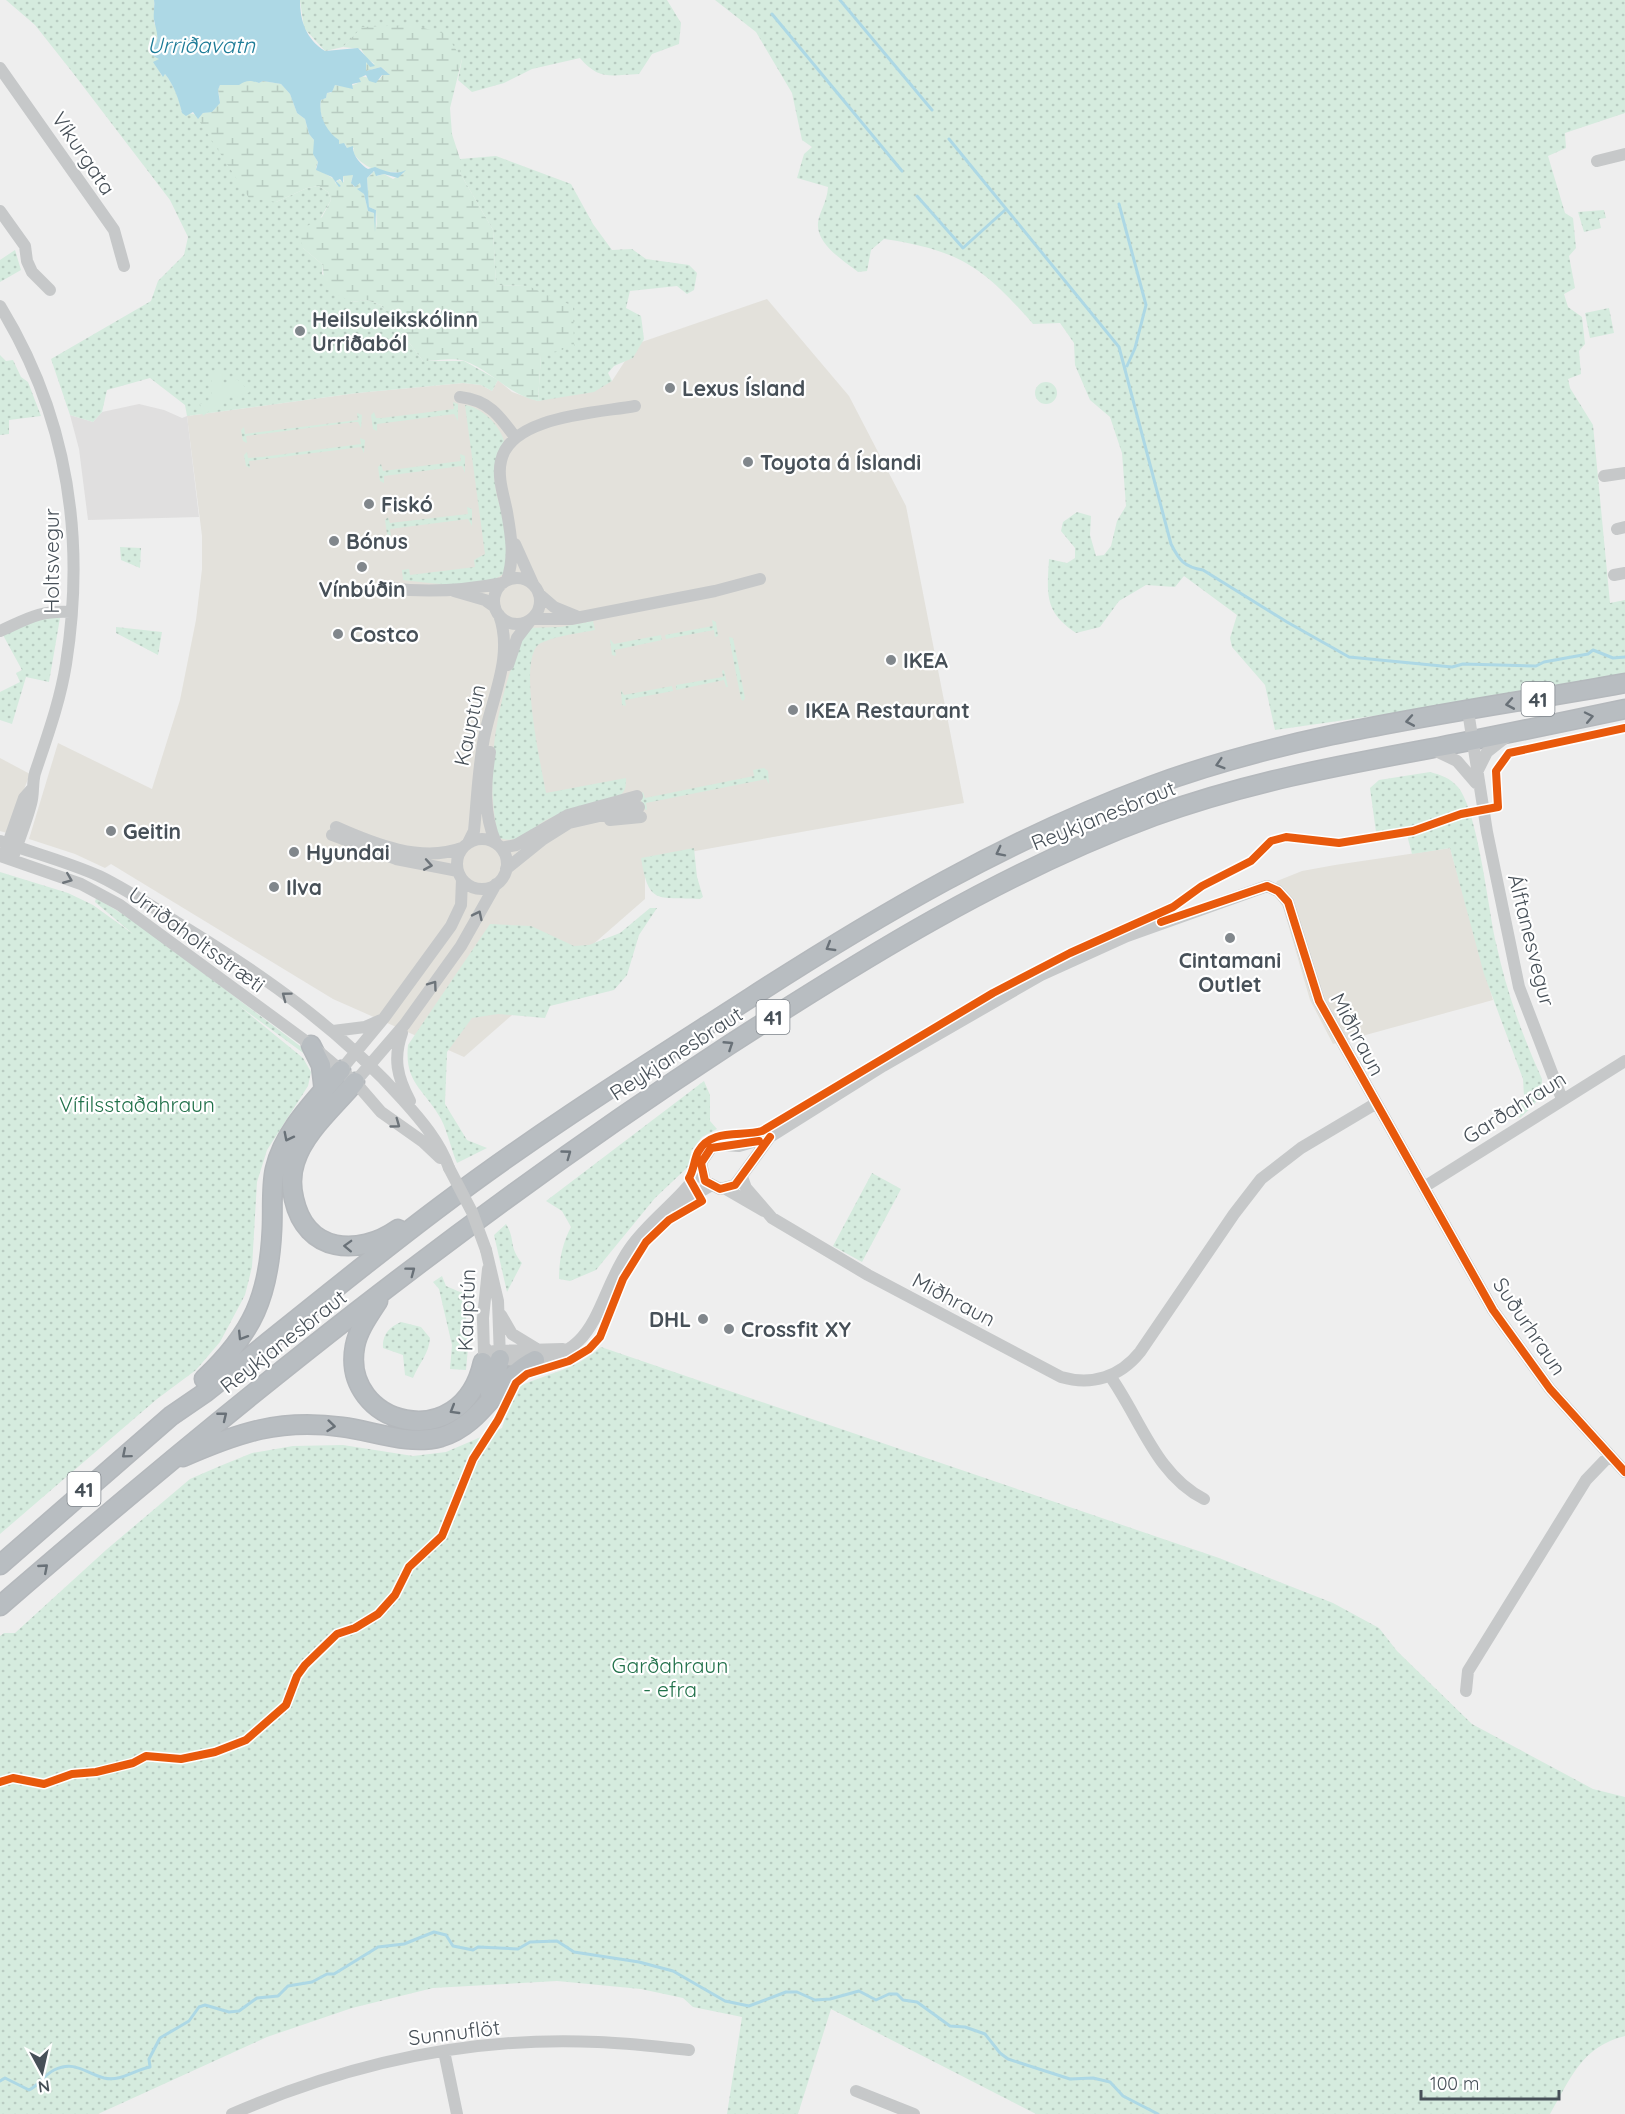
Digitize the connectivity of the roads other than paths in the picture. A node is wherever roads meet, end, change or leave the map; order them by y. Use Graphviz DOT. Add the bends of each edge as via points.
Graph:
graph roads {
  1 [pos="0,68"];
  2 [pos="1625,154"];
  3 [pos="1597,161"];
  4 [pos="0,211"];
  5 [pos="124,266"];
  6 [pos="50,291"];
  7 [pos="0,306"];
  8 [pos="460,397"];
  9 [pos="634,406"];
  10 [pos="515,437"];
  11 [pos="1625,472"];
  12 [pos="1604,476"];
  13 [pos="511,535"];
  14 [pos="760,579"];
  15 [pos="505,582"];
  16 [pos="390,588"];
  17 [pos="536,589"];
  18 [pos="450,590"];
  19 [pos="497,611"];
  20 [pos="70,612"];
  21 [pos="577,616"];
  22 [pos="531,620"];
  23 [pos="0,632"];
  24 [pos="1625,683"];
  25 [pos="1625,709"];
  26 [pos="1467,711"];
  27 [pos="1512,733"];
  28 [pos="1471,741"];
  29 [pos="1431,748"];
  30 [pos="1477,772"];
  31 [pos="1479,786"];
  32 [pos="8,844"];
  33 [pos="465,846"];
  34 [pos="498,846"];
  35 [pos="5,858"];
  36 [pos="506,869"];
  37 [pos="460,875"];
  38 [pos="496,884"];
  39 [pos="384,1018"];
  40 [pos="405,1024"];
  41 [pos="333,1030"];
  42 [pos="311,1045"];
  43 [pos="356,1052"];
  44 [pos="1625,1061"];
  45 [pos="371,1065"];
  46 [pos="341,1070"];
  47 [pos="355,1082"];
  48 [pos="324,1091"];
  49 [pos="1562,1099"];
  50 [pos="1375,1104"];
  51 [pos="421,1120"];
  52 [pos="770,1137"];
  53 [pos="730,1146"];
  54 [pos="525,1147"];
  55 [pos="450,1168"];
  56 [pos="700,1170"];
  57 [pos="743,1175"];
  58 [pos="710,1186"];
  59 [pos="1424,1187"];
  60 [pos="726,1189"];
  61 [pos="666,1211"];
  62 [pos="765,1211"];
  63 [pos="487,1255"];
  64 [pos="385,1291"];
  65 [pos="499,1308"];
  66 [pos="492,1354"];
  67 [pos="536,1354"];
  68 [pos="1110,1376"];
  69 [pos="485,1407"];
  70 [pos="171,1416"];
  71 [pos="1610,1455"];
  72 [pos="162,1466"];
  73 [pos="1625,1472"];
  74 [pos="1204,1499"];
  75 [pos="0,1565"];
  76 [pos="0,1606"];
  77 [pos="1466,1691"];
  78 [pos="689,2050"];
  79 [pos="444,2051"];
  80 [pos="856,2091"];
  81 [pos="232,2114"];
  82 [pos="457,2114"];
  83 [pos="914,2114"];
  1 -- 5 [label="street, Víkurgata" via="114,230"];
  2 -- 3 [label="street"];
  4 -- 6 [label="street" via="25,246 32,272"];
  7 -- 20 [label="street, Holtsvegur" via="21,341 43,393 66,472 74,538"];
  8 -- 10 [label="street" via="492,408"];
  9 -- 10 [label="street" via="556,420"];
  10 -- 13 [label="street, Kauptún" via="500,464"];
  11 -- 12 [label="street"];
  13 -- 15 [label="street, Kauptún" via="512,563"];
  13 -- 17 [label="street, Kauptún"];
  14 -- 21 [label="street"];
  15 -- 17 [label="street" via="525,579"];
  15 -- 18 [label="street"];
  15 -- 19 [label="street, Kauptún" via="495,594"];
  16 -- 18 [label="street"];
  17 -- 21 [label="street" via="554,608"];
  17 -- 22 [label="street, Kauptún" via="540,605"];
  18 -- 19 [label="street" via="484,600"];
  19 -- 22 [label="street" via="510,623"];
  19 -- 33 [label="street, Kauptún" via="504,634 504,658 484,736 474,831"];
  20 -- 23 [label="street" via="38,613"];
  20 -- 32 [label="street, Holtsvegur" via="66,666 31,790 32,802"];
  21 -- 22 [label="street"];
  22 -- 34 [label="street, Kauptún" via="518,638 510,660 492,738 486,803"];
  24 -- 26 [label="highway, Reykjanesbraut / 41, one-way"];
  27 -- 25 [label="highway, Reykjanesbraut / 41, one-way"];
  26 -- 28 [label="street, Álftanesvegur"];
  26 -- 54 [label="highway, Reykjanesbraut / 41, one-way" via="1342,734 1238,759 1142,790 1019,842 820,953 670,1047"];
  27 -- 28 [label="highway, Reykjanesbraut / 41"];
  27 -- 30 [label="street" via="1487,752"];
  28 -- 29 [label="highway, Reykjanesbraut / 41"];
  28 -- 30 [label="street, Álftanesvegur"];
  29 -- 31 [label="street" via="1456,760"];
  64 -- 29 [label="highway, Reykjanesbraut / 41, one-way" via="635,1107 851,968 989,890 1084,844 1215,795 1276,778"];
  30 -- 31 [label="street, Álftanesvegur"];
  31 -- 49 [label="street, Álftanesvegur" via="1519,987"];
  32 -- 35 [label="street, Holtsvegur"];
  41 -- 32 [label="street, Urriðaholtsstræti, one-way" via="238,961 108,881"];
  33 -- 34 [label="street" via="482,839"];
  33 -- 37 [label="street, Kauptún" via="458,855"];
  33 -- 37 [label="street, one-way" via="440,854 410,851 334,831 396,859"];
  34 -- 36 [label="street, Kauptún" via="505,855"];
  34 -- 36 [label="street" via="516,845 568,815 639,806 569,823"];
  35 -- 42 [label="street, Urriðaholtsstræti, one-way" via="56,874 111,900"];
  36 -- 38 [label="street"];
  37 -- 38 [label="street" via="474,888"];
  37 -- 39 [label="street, Kauptún" via="461,905 451,926"];
  40 -- 38 [label="street, one-way" via="461,946"];
  39 -- 41 [label="street" via="365,1027"];
  39 -- 43 [label="street, Kauptún"];
  40 -- 45 [label="street"];
  40 -- 51 [label="street" via="396,1063 402,1085"];
  41 -- 43 [label="street, Urriðaholtsstræti"];
  42 -- 46 [label="street, Urriðaholtsstræti"];
  42 -- 48 [label="highway" via="321,1065"];
  43 -- 45 [label="street, Kauptún"];
  43 -- 46 [label="street, Kauptún"];
  44 -- 49 [label="street, Garðahraun"];
  45 -- 47 [label="street"];
  45 -- 51 [label="street, Kauptún"];
  46 -- 47 [label="street, Urriðaholtsstræti"];
  46 -- 48 [label="highway"];
  54 -- 47 [label="highway, one-way" via="494,1161 378,1240 355,1247 327,1242 301,1220 292,1190 293,1168 306,1140"];
  47 -- 55 [label="street, Kauptún, one-way" via="381,1112 422,1141"];
  48 -- 70 [label="highway, one-way" via="295,1125 275,1170 270,1263 262,1299 236,1345"];
  49 -- 59 [label="street, Garðahraun"];
  50 -- 52 [label="street, Miðhraun" via="1319,1001 1288,902 1267,886 1127,936 1041,975 882,1066"];
  50 -- 59 [label="street, Miðhraun"];
  50 -- 68 [label="street, Miðhraun" via="1300,1148 1261,1179 1140,1352"];
  51 -- 55 [label="street, Kauptún"];
  52 -- 53 [label="street"];
  52 -- 57 [label="street"];
  53 -- 56 [label="street" via="717,1146 706,1152"];
  53 -- 57 [label="street" via="743,1158"];
  54 -- 70 [label="highway, Reykjanesbraut / 41" via="441,1205"];
  55 -- 63 [label="street, Kauptún, bridge" via="472,1212"];
  56 -- 58 [label="street"];
  56 -- 61 [label="street"];
  57 -- 60 [label="street"];
  57 -- 62 [label="street, Miðhraun" via="746,1188"];
  58 -- 60 [label="street"];
  58 -- 61 [label="street"];
  59 -- 71 [label="street, Suðurhraun" via="1518,1348"];
  60 -- 62 [label="street, Miðhraun"];
  61 -- 67 [label="street" via="630,1247 592,1327 581,1340 568,1349"];
  62 -- 68 [label="street, Miðhraun" via="868,1275 1037,1366 1075,1380"];
  63 -- 65 [label="street, Kauptún"];
  63 -- 66 [label="street, Kauptún" via="483,1318"];
  66 -- 64 [label="highway, one-way" via="469,1398 442,1417 409,1421 379,1408 361,1386 354,1356 360,1332"];
  72 -- 64 [label="highway, Reykjanesbraut / 41, one-way" via="292,1360"];
  65 -- 66 [label="street, Kauptún"];
  65 -- 67 [label="street" via="512,1334"];
  66 -- 67 [label="street"];
  66 -- 69 [label="highway"];
  67 -- 69 [label="highway" via="510,1376"];
  68 -- 74 [label="street" via="1168,1471 1184,1488"];
  72 -- 69 [label="highway, one-way" via="236,1434 273,1425 314,1424 428,1440 459,1430"];
  70 -- 75 [label="highway, Reykjanesbraut / 41, one-way"];
  71 -- 73 [label="street, Suðurhraun"];
  71 -- 77 [label="street" via="1586,1480 1468,1671"];
  76 -- 72 [label="highway, Reykjanesbraut / 41, one-way"];
  78 -- 79 [label="street, Sunnuflöt" via="562,2042"];
  79 -- 81 [label="street, Sunnuflöt" via="318,2080"];
  79 -- 82 [label="street"];
  80 -- 83 [label="street"];
}
